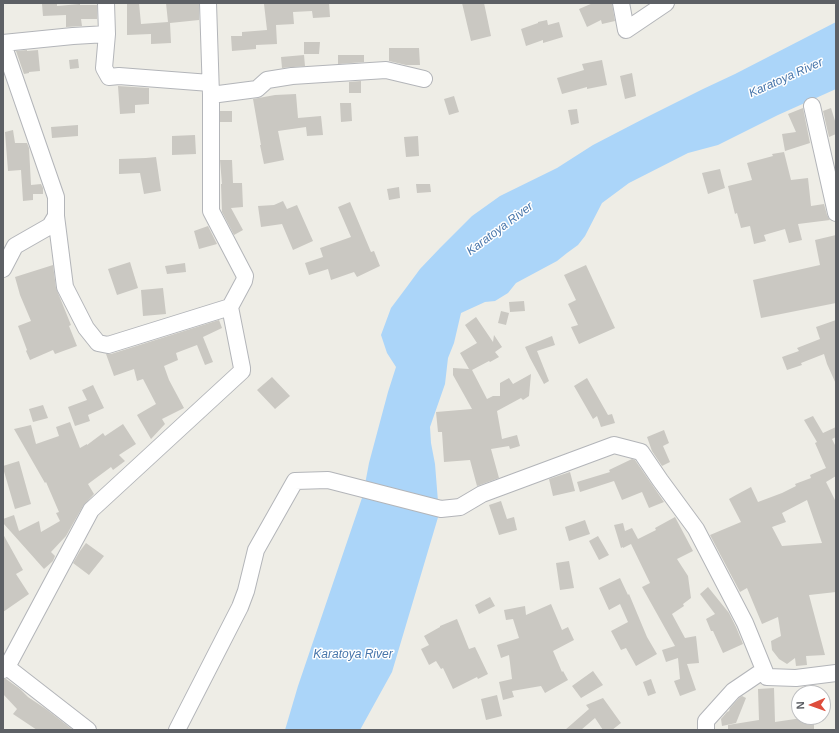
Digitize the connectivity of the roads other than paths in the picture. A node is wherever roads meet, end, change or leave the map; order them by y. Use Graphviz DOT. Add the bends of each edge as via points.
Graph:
graph roads {
  1 [pos="106,3"];
  2 [pos="208,3"];
  3 [pos="621,3"];
  4 [pos="666,3"];
  5 [pos="107,34"];
  6 [pos="3,43"];
  7 [pos="424,79"];
  8 [pos="211,89"];
  9 [pos="812,106"];
  10 [pos="836,213"];
  11 [pos="56,216"];
  12 [pos="3,269"];
  13 [pos="230,307"];
  14 [pos="5,669"];
  15 [pos="764,670"];
  16 [pos="836,673"];
  17 [pos="88,730"];
  18 [pos="177,730"];
  19 [pos="706,730"];
  1 -- 5 [label="street"];
  2 -- 8 [label="street"];
  3 -- 4 [label="street" via="626,30"];
  5 -- 6 [label="street"];
  5 -- 8 [label="street" via="104,68 109,77 119,76"];
  6 -- 11 [label="street" via="56,197"];
  7 -- 8 [label="street" via="386,70 292,76 267,80 257,89"];
  8 -- 13 [label="street" via="211,211 245,276"];
  9 -- 10 [label="street"];
  11 -- 12 [label="street" via="50,226 15,246"];
  11 -- 13 [label="street" via="65,287 86,328 98,344 108,345"];
  13 -- 14 [label="street" via="242,372 91,510"];
  14 -- 17 [label="street"];
  15 -- 16 [label="street" via="767,677 796,678"];
  15 -- 18 [label="street" via="745,623 696,529 641,452 614,445 482,494 460,507 441,509 328,480 295,481 256,550 240,607"];
  15 -- 19 [label="street" via="734,691 706,720"];
}
